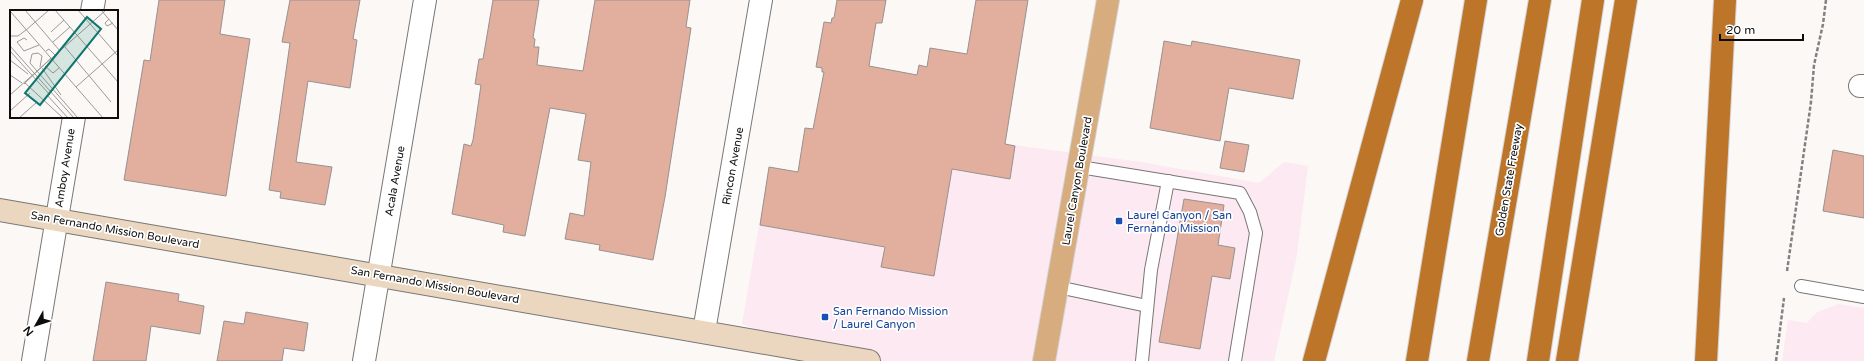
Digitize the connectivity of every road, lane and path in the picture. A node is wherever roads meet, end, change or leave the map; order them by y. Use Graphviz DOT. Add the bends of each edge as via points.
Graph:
graph roads {
  1 [pos="94,0"];
  2 [pos="425,0"];
  3 [pos="762,0"];
  4 [pos="1108,0"];
  5 [pos="1412,0"];
  6 [pos="1476,0"];
  7 [pos="1540,0"];
  8 [pos="1593,0"];
  9 [pos="1626,0"];
  10 [pos="1725,0"];
  11 [pos="1826,0"];
  12 [pos="92,10"];
  13 [pos="74,118"];
  14 [pos="1080,167"];
  15 [pos="1168,181"];
  16 [pos="0,210"];
  17 [pos="57,220"];
  18 [pos="379,275"];
  19 [pos="1787,275"];
  20 [pos="1801,286"];
  21 [pos="1058,288"];
  22 [pos="1785,290"];
  23 [pos="1864,297"];
  24 [pos="1147,306"];
  25 [pos="704,331"];
  26 [pos="818,356"];
  27 [pos="1417,358"];
  28 [pos="33,361"];
  29 [pos="364,361"];
  30 [pos="869,361"];
  31 [pos="1044,361"];
  32 [pos="1142,361"];
  33 [pos="1235,361"];
  34 [pos="1314,361"];
  35 [pos="1478,361"];
  36 [pos="1538,361"];
  37 [pos="1567,361"];
  38 [pos="1706,361"];
  39 [pos="1776,361"];
  1 -- 12 [label="street"];
  2 -- 18 [label="street, Acala Avenue"];
  3 -- 25 [label="street, Rincon Avenue"];
  4 -- 14 [label="main road, Laurel Canyon Boulevard"];
  5 -- 34 [label="highway"];
  6 -- 27 [label="highway"];
  7 -- 35 [label="highway, Golden State Freeway"];
  8 -- 36 [label="highway"];
  9 -- 37 [label="highway"];
  10 -- 38 [label="highway"];
  11 -- 19 [label="path" via="1814,65 1814,85"];
  13 -- 17 [label="street, Amboy Avenue"];
  14 -- 15 [label="lane"];
  14 -- 21 [label="main road, Laurel Canyon Boulevard"];
  15 -- 24 [label="lane" via="1151,270"];
  15 -- 33 [label="lane" via="1240,194 1250,212 1256,233"];
  16 -- 17 [label="main road, San Fernando Mission Boulevard"];
  17 -- 18 [label="main road, San Fernando Mission Boulevard"];
  17 -- 28 [label="street, Amboy Avenue"];
  18 -- 25 [label="main road, San Fernando Mission Boulevard"];
  18 -- 29 [label="street, Acala Avenue"];
  20 -- 23 [label="lane"];
  21 -- 24 [label="lane"];
  21 -- 31 [label="main road, Laurel Canyon Boulevard"];
  22 -- 39 [label="path"];
  24 -- 32 [label="lane"];
  25 -- 26 [label="main road, San Fernando Mission Boulevard"];
  26 -- 30 [label="main road, San Fernando Mission Boulevard"];
}
